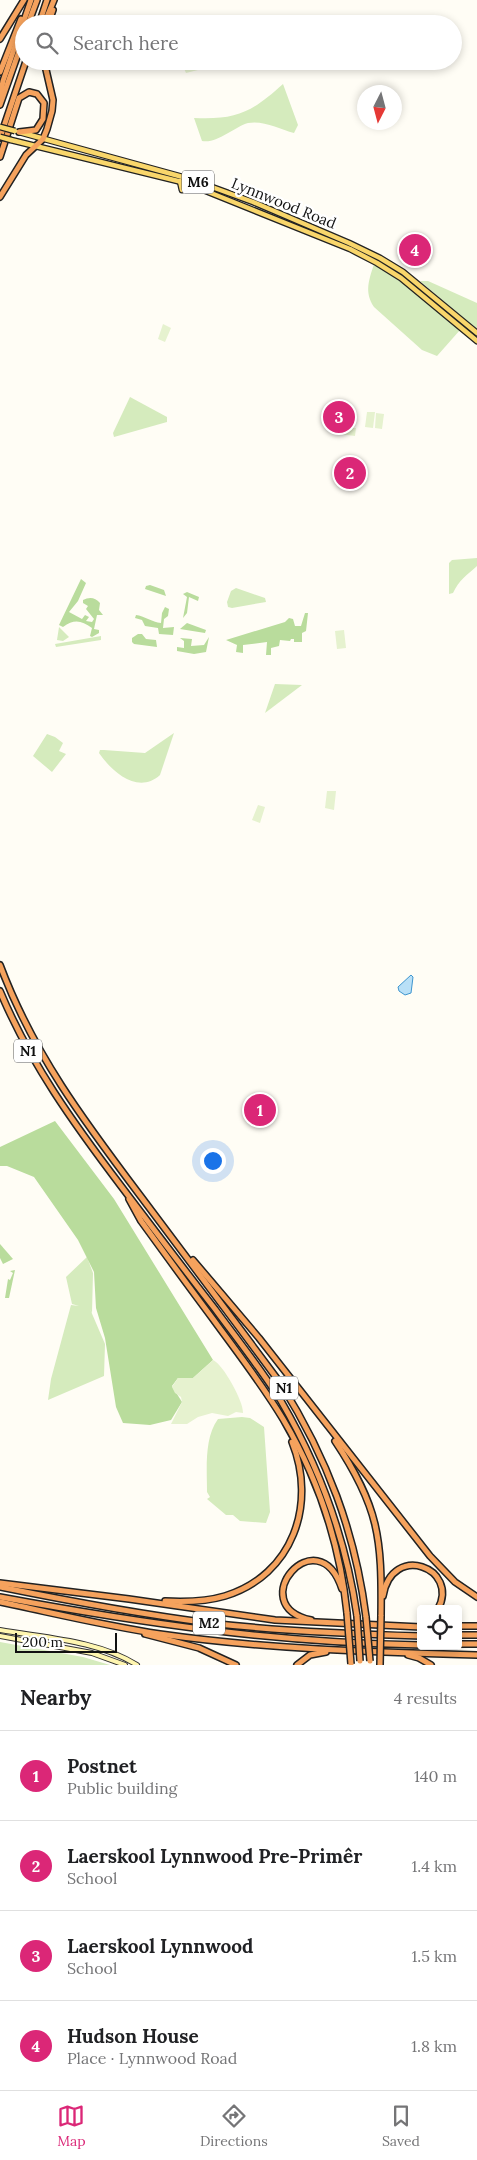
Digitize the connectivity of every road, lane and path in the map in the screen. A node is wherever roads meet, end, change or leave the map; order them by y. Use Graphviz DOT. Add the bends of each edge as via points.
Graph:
graph roads {
  1 [pos="24,0"];
  2 [pos="30,0"];
  3 [pos="37,0"];
  4 [pos="47,0"];
  5 [pos="55,0"];
  6 [pos="24,15"];
  7 [pos="25,15"];
  8 [pos="31,15"];
  9 [pos="42,15"];
  10 [pos="48,15"];
  11 [pos="51,15"];
  12 [pos="15,37"];
  13 [pos="0,39"];
  14 [pos="15,46"];
  15 [pos="15,62"];
  16 [pos="4,64"];
  17 [pos="24,70"];
  18 [pos="46,70"];
  19 [pos="0,72"];
  20 [pos="0,82"];
  21 [pos="0,97"];
  22 [pos="0,105"];
  23 [pos="0,127"];
  24 [pos="17,132"];
  25 [pos="0,138"];
  26 [pos="43,139"];
  27 [pos="37,145"];
  28 [pos="0,157"];
  29 [pos="185,181"];
  30 [pos="182,190"];
  31 [pos="0,197"];
  32 [pos="476,338"];
  33 [pos="0,964"];
  34 [pos="0,991"];
  35 [pos="138,1192"];
  36 [pos="127,1194"];
  37 [pos="308,1401"];
  38 [pos="276,1407"];
  39 [pos="0,1583"];
  40 [pos="0,1587"];
  41 [pos="0,1597"];
  42 [pos="477,1597"];
  43 [pos="129,1599"];
  44 [pos="0,1602"];
  45 [pos="439,1605"];
  46 [pos="347,1612"];
  47 [pos="381,1615"];
  48 [pos="89,1621"];
  49 [pos="417,1622"];
  50 [pos="349,1624"];
  51 [pos="376,1625"];
  52 [pos="417,1626"];
  53 [pos="462,1626"];
  54 [pos="477,1626"];
  55 [pos="0,1630"];
  56 [pos="462,1635"];
  57 [pos="477,1635"];
  58 [pos="0,1636"];
  59 [pos="417,1636"];
  60 [pos="462,1644"];
  61 [pos="477,1644"];
  62 [pos="417,1645"];
  63 [pos="354,1652"];
  64 [pos="380,1652"];
  65 [pos="477,1654"];
  66 [pos="360,1663"];
  67 [pos="370,1663"];
  68 [pos="351,1664"];
  69 [pos="125,1665"];
  70 [pos="137,1665"];
  71 [pos="236,1665"];
  72 [pos="297,1665"];
  73 [pos="380,1665"];
  74 [pos="431,1665"];
  1 -- 13 [label="highway"];
  2 -- 6 [label="highway"];
  2 -- 7 [label="highway"];
  3 -- 8 [label="highway"];
  4 -- 9 [label="highway"];
  5 -- 10 [label="highway"];
  5 -- 11 [label="highway"];
  12 -- 16 [label="highway"];
  14 -- 21 [label="highway"];
  15 -- 22 [label="highway"];
  16 -- 19 [label="highway"];
  16 -- 20 [label="highway"];
  17 -- 25 [label="highway"];
  18 -- 26 [label="highway" via="53,104"];
  23 -- 24 [label="main road, Lynnwood Road / M6, bridge"];
  24 -- 26 [label="main road, Lynnwood Road / M6"];
  24 -- 28 [label="highway" via="36,130 42,124 44,102 37,94 29,92 19,98"];
  25 -- 27 [label="main road, Lynnwood Road / M6, bridge"];
  26 -- 27 [label="highway"];
  26 -- 29 [label="main road, Lynnwood Road / M6" via="172,173"];
  27 -- 29 [label="main road, Lynnwood Road / M6"];
  27 -- 31 [label="highway" via="26,155"];
  29 -- 30 [label="main road"];
  29 -- 32 [label="main road, Lynnwood Road / M6" via="378,263"];
  29 -- 32 [label="main road, Lynnwood Road / M6" via="253,202 380,258 413,279"];
  33 -- 35 [label="highway, N1" via="23,1020 52,1072 71,1103"];
  34 -- 36 [label="highway, N1" via="50,1088"];
  35 -- 37 [label="highway"];
  35 -- 67 [label="highway, N1, bridge" via="281,1384 304,1422 345,1515 361,1579"];
  36 -- 38 [label="highway" via="141,1221"];
  36 -- 66 [label="highway, N1, bridge" via="250,1356 291,1419 313,1462 345,1552 357,1616"];
  37 -- 42 [label="highway" via="430,1556 455,1582"];
  37 -- 47 [label="highway" via="354,1471 371,1506 380,1546"];
  38 -- 43 [label="highway" via="296,1452 303,1487 297,1526 276,1563 251,1584 219,1598 189,1602"];
  38 -- 46 [label="highway" via="300,1450 325,1511 338,1555"];
  39 -- 43 [label="highway"];
  40 -- 59 [label="highway, M2" via="210,1623"];
  41 -- 62 [label="highway, M2" via="209,1631"];
  43 -- 50 [label="highway" via="269,1620"];
  44 -- 48 [label="highway"];
  45 -- 47 [label="highway" via="442,1596 438,1579 426,1568 412,1565 398,1569 389,1578"];
  46 -- 50 [label="highway" via="339,1581 326,1565 313,1561 302,1563 287,1576 284,1597 296,1615"];
  46 -- 68 [label="highway, bridge"];
  47 -- 73 [label="highway, bridge"];
  48 -- 63 [label="highway" via="159,1634"];
  48 -- 71 [label="highway" via="191,1645"];
  49 -- 51 [label="highway"];
  50 -- 51 [label="highway"];
  51 -- 52 [label="highway"];
  53 -- 54 [label="highway"];
  55 -- 70 [label="main road" via="96,1647"];
  56 -- 57 [label="highway"];
  58 -- 69 [label="main road" via="92,1653"];
  60 -- 61 [label="highway"];
  63 -- 64 [label="highway"];
  63 -- 72 [label="highway" via="314,1654"];
  64 -- 65 [label="highway"];
  64 -- 74 [label="highway" via="416,1657"];
}
